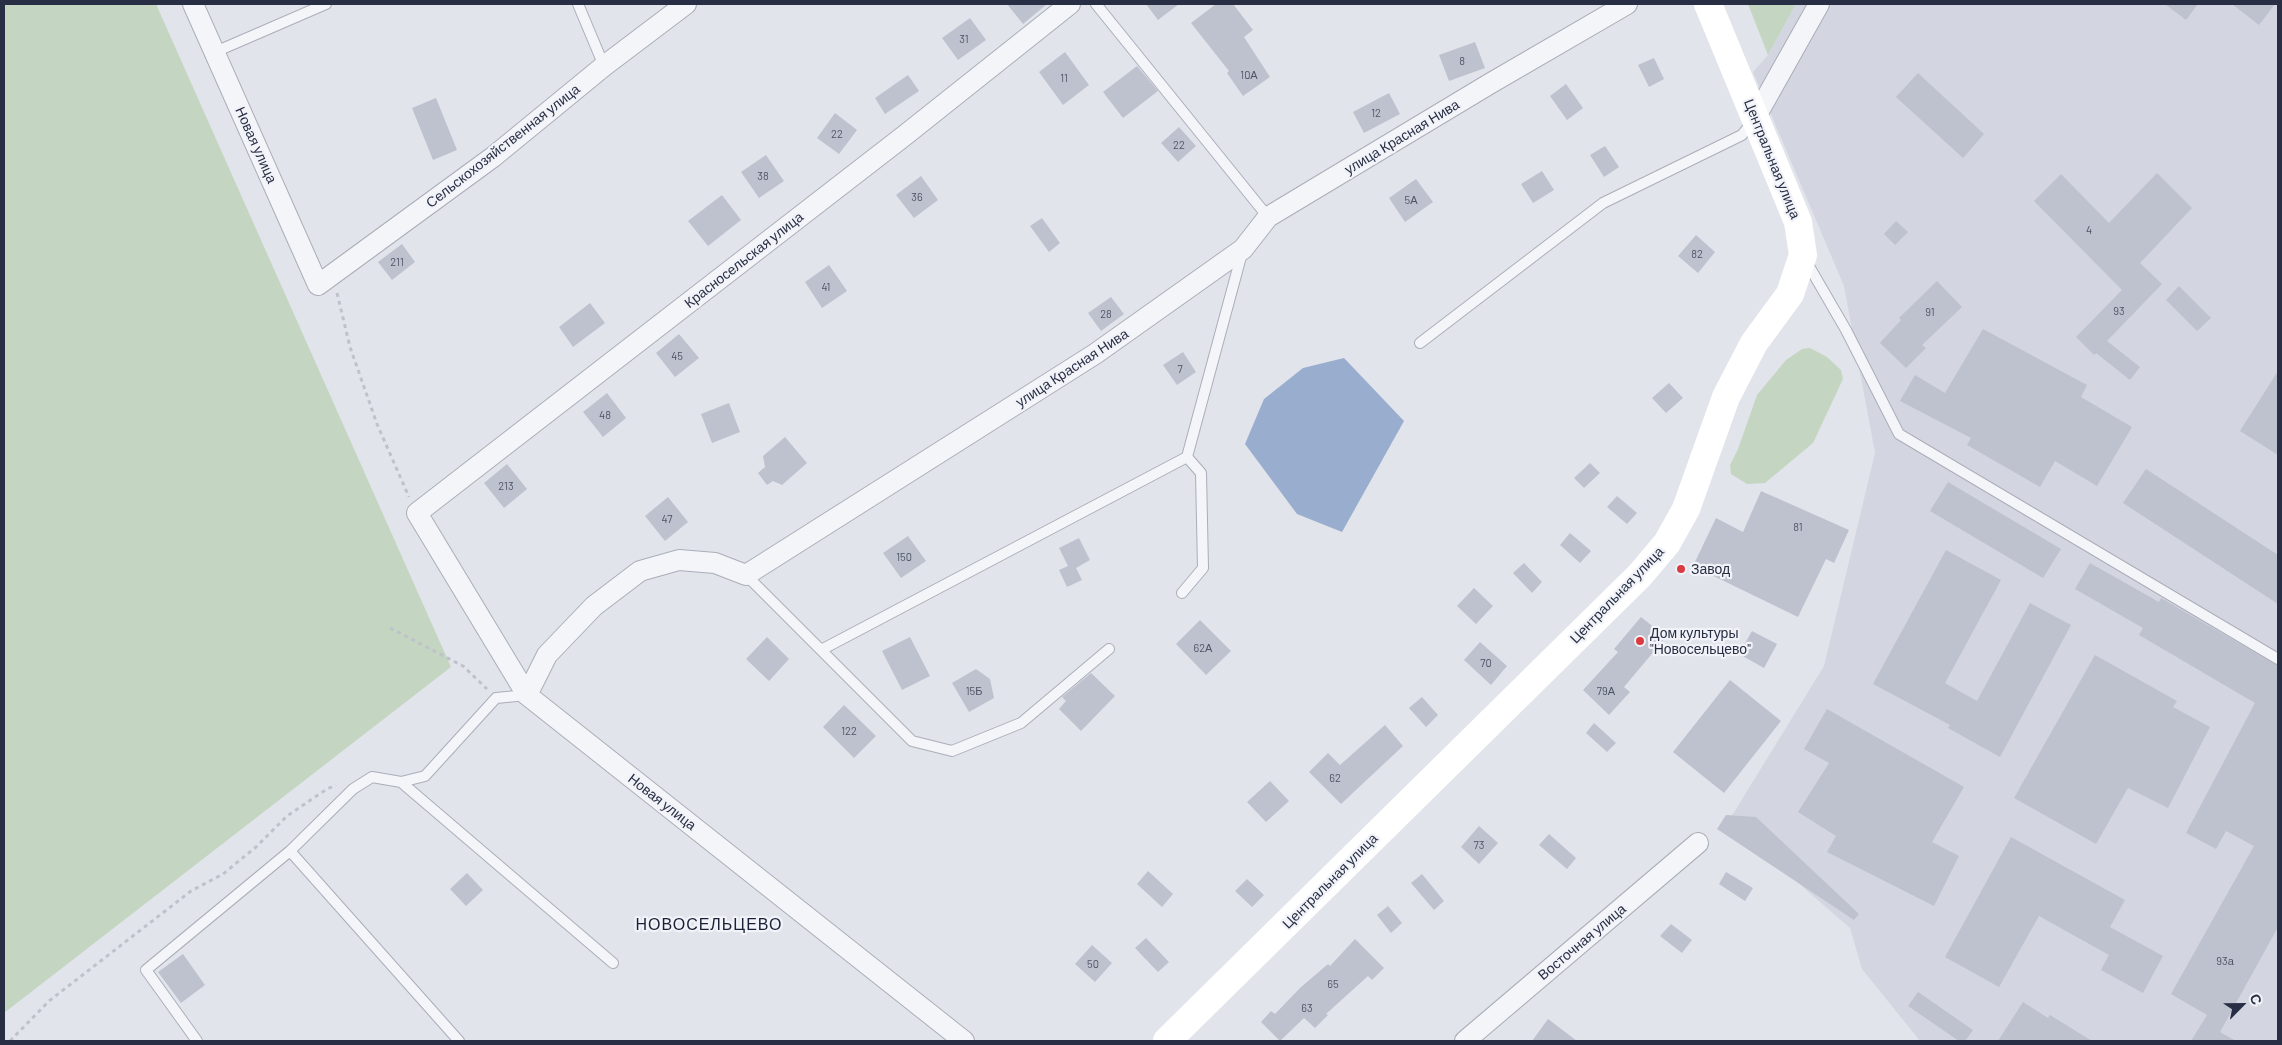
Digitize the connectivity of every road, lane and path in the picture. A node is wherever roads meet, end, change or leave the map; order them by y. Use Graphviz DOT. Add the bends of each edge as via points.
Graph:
graph roads {
  1 [pos="194,4"];
  2 [pos="326,4"];
  3 [pos="578,4"];
  4 [pos="686,4"];
  5 [pos="1070,4"];
  6 [pos="1096,4"];
  7 [pos="1627,4"];
  8 [pos="1708,4"];
  9 [pos="1819,4"];
  10 [pos="215,52"];
  11 [pos="604,66"];
  12 [pos="1755,118"];
  13 [pos="1268,218"];
  14 [pos="1243,249"];
  15 [pos="1803,255"];
  16 [pos="324,281"];
  17 [pos="1420,343"];
  18 [pos="1187,457"];
  19 [pos="417,513"];
  20 [pos="746,575"];
  21 [pos="1182,593"];
  22 [pos="390,628"];
  23 [pos="1109,648"];
  24 [pos="821,650"];
  25 [pos="2278,658"];
  26 [pos="527,695"];
  27 [pos="496,698"];
  28 [pos="372,777"];
  29 [pos="401,782"];
  30 [pos="1698,843"];
  31 [pos="290,851"];
  32 [pos="613,963"];
  33 [pos="10,1041"];
  34 [pos="197,1041"];
  35 [pos="459,1041"];
  36 [pos="964,1041"];
  37 [pos="1167,1041"];
  38 [pos="1465,1041"];
  1 -- 10 [label="street, Новая улица"];
  2 -- 10 [label="lane"];
  3 -- 11 [label="lane"];
  4 -- 11 [label="street, Сельскохозяйственная улица"];
  5 -- 19 [label="street, Красносельская улица"];
  6 -- 13 [label="lane"];
  7 -- 13 [label="street, улица Красная Нива"];
  8 -- 12 [label="street, Центральная улица"];
  9 -- 12 [label="street"];
  10 -- 16 [label="street, Новая улица"];
  11 -- 16 [label="street, Сельскохозяйственная улица" via="493,157"];
  12 -- 15 [label="street, Центральная улица" via="1798,222"];
  12 -- 17 [label="lane" via="1742,135 1603,203"];
  13 -- 14 [label="street, улица Красная Нива"];
  14 -- 18 [label="lane"];
  14 -- 20 [label="street, улица Красная Нива" via="1095,354"];
  15 -- 25 [label="lane" via="1899,434"];
  15 -- 37 [label="street, Центральная улица" via="1790,294 1754,344 1726,397 1686,509 1667,543 1640,575"];
  16 -- 19 [label="path" via="338,295 350,347 377,424"];
  18 -- 21 [label="lane" via="1201,473 1203,568"];
  18 -- 24 [label="lane"];
  19 -- 26 [label="street, Новая улица"];
  20 -- 24 [label="lane"];
  20 -- 26 [label="street" via="715,563 679,560 640,571 594,606 547,655"];
  22 -- 27 [label="path" via="463,666"];
  23 -- 24 [label="lane" via="1021,723 952,751 912,741"];
  26 -- 27 [label="lane"];
  26 -- 36 [label="street, Новая улица"];
  27 -- 29 [label="lane" via="425,776"];
  28 -- 29 [label="lane"];
  28 -- 31 [label="lane" via="353,789"];
  28 -- 33 [label="path" via="366,775 327,789 287,816 224,874 191,891 48,1001"];
  29 -- 32 [label="lane"];
  30 -- 38 [label="street, Восточная улица"];
  31 -- 34 [label="lane" via="146,970"];
  31 -- 35 [label="lane"];
}
